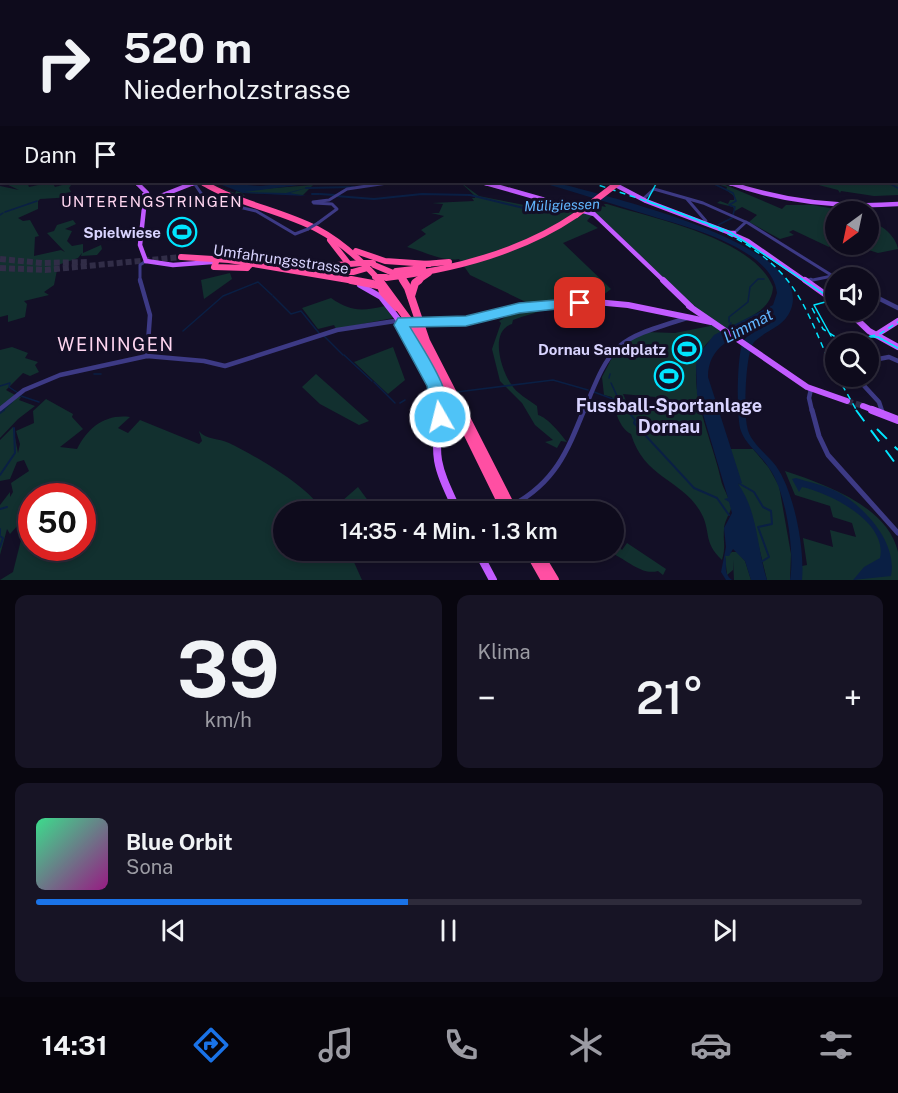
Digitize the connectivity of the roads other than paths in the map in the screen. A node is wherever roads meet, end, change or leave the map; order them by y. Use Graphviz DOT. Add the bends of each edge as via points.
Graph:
graph roads {
  1 [pos="137,183"];
  2 [pos="196,183"];
  3 [pos="199,183"];
  4 [pos="202,183"];
  5 [pos="389,183"];
  6 [pos="484,183"];
  7 [pos="613,183"];
  8 [pos="615,183"];
  9 [pos="729,183"];
  10 [pos="146,193"];
  11 [pos="157,197"];
  12 [pos="237,197"];
  13 [pos="687,198"];
  14 [pos="643,199"];
  15 [pos="898,204"];
  16 [pos="144,206"];
  17 [pos="575,214"];
  18 [pos="705,221"];
  19 [pos="746,222"];
  20 [pos="312,226"];
  21 [pos="733,233"];
  22 [pos="334,236"];
  23 [pos="518,245"];
  24 [pos="348,246"];
  25 [pos="339,249"];
  26 [pos="482,258"];
  27 [pos="144,259"];
  28 [pos="189,259"];
  29 [pos="217,259"];
  30 [pos="255,260"];
  31 [pos="369,263"];
  32 [pos="429,264"];
  33 [pos="272,267"];
  34 [pos="353,267"];
  35 [pos="313,268"];
  36 [pos="825,271"];
  37 [pos="388,278"];
  38 [pos="825,278"];
  39 [pos="806,282"];
  40 [pos="825,295"];
  41 [pos="411,298"];
  42 [pos="879,299"];
  43 [pos="898,308"];
  44 [pos="687,317"];
  45 [pos="402,319"];
  46 [pos="708,320"];
  47 [pos="860,321"];
  48 [pos="898,321"];
  49 [pos="874,333"];
  50 [pos="879,333"];
  51 [pos="879,337"];
  52 [pos="426,341"];
  53 [pos="898,347"];
  54 [pos="147,356"];
  55 [pos="879,359"];
  56 [pos="898,362"];
  57 [pos="865,387"];
  58 [pos="811,389"];
  59 [pos="847,401"];
  60 [pos="863,406"];
  61 [pos="0,409"];
  62 [pos="882,412"];
  63 [pos="898,420"];
  64 [pos="453,501"];
  65 [pos="501,501"];
  66 [pos="502,501"];
  67 [pos="522,501"];
  68 [pos="898,533"];
  69 [pos="483,561"];
  70 [pos="535,561"];
  71 [pos="543,561"];
  72 [pos="493,580"];
  73 [pos="546,580"];
  74 [pos="554,580"];
  1 -- 10 [label="main road"];
  2 -- 11 [label="main road"];
  3 -- 20 [label="street" via="205,199 245,207 297,235"];
  4 -- 12 [label="highway"];
  5 -- 20 [label="street" via="347,189 329,200 314,202 332,204 338,209"];
  6 -- 46 [label="main road" via="565,204 599,218"];
  7 -- 17 [label="highway, bridge"];
  8 -- 14 [label="main road"];
  9 -- 15 [label="main road" via="808,202 865,207"];
  10 -- 11 [label="main road"];
  10 -- 16 [label="main road"];
  11 -- 16 [label="main road"];
  12 -- 20 [label="highway"];
  12 -- 22 [label="highway" via="294,216"];
  13 -- 14 [label="street" via="654,189"];
  13 -- 18 [label="street"];
  13 -- 19 [label="street"];
  14 -- 18 [label="main road"];
  16 -- 27 [label="main road"];
  17 -- 23 [label="highway"];
  17 -- 26 [label="highway" via="537,240"];
  18 -- 21 [label="main road"];
  19 -- 21 [label="street"];
  19 -- 36 [label="street"];
  20 -- 25 [label="highway"];
  20 -- 45 [label="highway" via="363,261 386,286"];
  21 -- 39 [label="main road"];
  22 -- 24 [label="highway"];
  22 -- 31 [label="highway"];
  23 -- 32 [label="highway"];
  23 -- 37 [label="highway"];
  24 -- 32 [label="highway" via="377,259"];
  24 -- 52 [label="highway" via="387,283"];
  25 -- 34 [label="highway"];
  25 -- 35 [label="highway" via="341,256 336,262"];
  26 -- 37 [label="highway"];
  26 -- 41 [label="highway" via="420,278 412,287"];
  27 -- 28 [label="main road, Umfahrungsstrasse" via="169,265"];
  27 -- 54 [label="street" via="139,273 150,313"];
  28 -- 29 [label="highway"];
  28 -- 29 [label="main road, Umfahrungsstrasse"];
  28 -- 33 [label="highway"];
  29 -- 30 [label="highway"];
  29 -- 30 [label="highway, bridge" via="214,267 247,267"];
  29 -- 35 [label="highway"];
  29 -- 45 [label="main road, Umfahrungsstrasse" via="358,284 381,297"];
  31 -- 32 [label="highway"];
  31 -- 33 [label="highway" via="356,272"];
  31 -- 34 [label="highway"];
  31 -- 37 [label="highway"];
  33 -- 37 [label="highway"];
  34 -- 35 [label="highway"];
  34 -- 37 [label="highway"];
  37 -- 41 [label="highway"];
  37 -- 45 [label="highway"];
  38 -- 39 [label="street"];
  39 -- 40 [label="main road"];
  41 -- 52 [label="highway"];
  42 -- 43 [label="street"];
  44 -- 45 [label="main road, bridge" via="596,302 519,308 469,321"];
  44 -- 46 [label="main road"];
  44 -- 67 [label="street" via="634,334 616,346 554,474 537,493"];
  45 -- 54 [label="street" via="355,326 227,366"];
  45 -- 64 [label="main road, Umfahrungsstrasse" via="438,393 436,460"];
  45 -- 65 [label="highway"];
  46 -- 58 [label="main road"];
  47 -- 49 [label="main road"];
  48 -- 50 [label="main road"];
  51 -- 53 [label="main road"];
  52 -- 66 [label="highway"];
  54 -- 61 [label="street" via="54,376 19,393"];
  55 -- 56 [label="street" via="891,357"];
  57 -- 62 [label="street" via="879,402"];
  58 -- 59 [label="main road"];
  58 -- 68 [label="street" via="809,398 825,451"];
  60 -- 62 [label="main road"];
  62 -- 63 [label="main road"];
  69 -- 72 [label="main road"];
  70 -- 73 [label="highway"];
  71 -- 74 [label="highway"];
}
